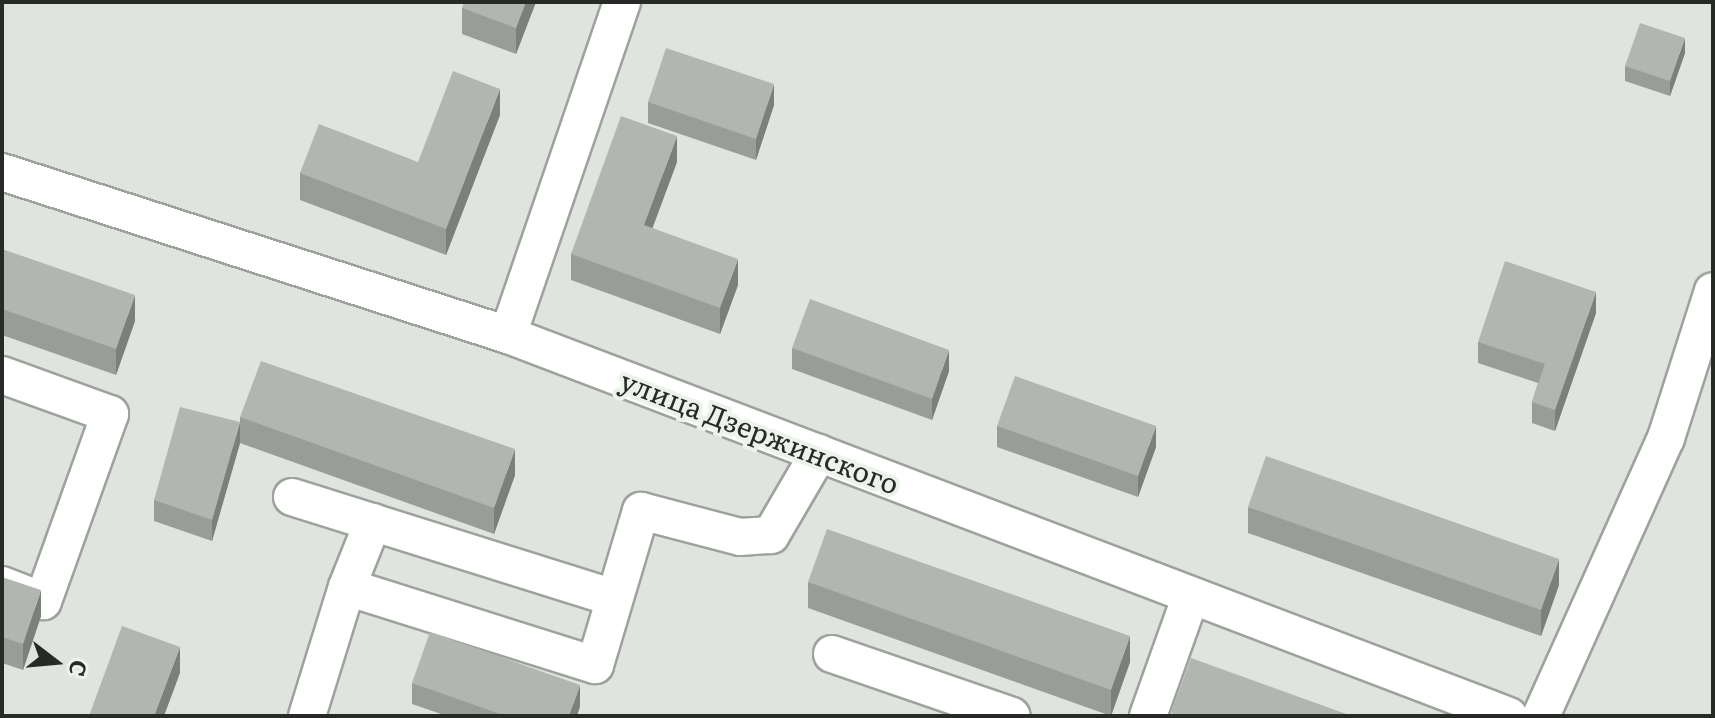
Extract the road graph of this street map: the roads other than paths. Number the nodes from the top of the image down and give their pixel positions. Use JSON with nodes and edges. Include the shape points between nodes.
{"nodes":[{"id":1,"x":622,"y":2,"type":"edge"},
{"id":2,"x":2,"y":172,"type":"edge"},
{"id":3,"x":1713,"y":291,"type":"edge"},
{"id":4,"x":508,"y":335,"type":"junction"},
{"id":5,"x":2,"y":375,"type":"edge"},
{"id":6,"x":819,"y":453,"type":"junction"},
{"id":7,"x":292,"y":497,"type":"dead end"},
{"id":8,"x":373,"y":522,"type":"junction"},
{"id":9,"x":2,"y":585,"type":"edge"},
{"id":10,"x":347,"y":587,"type":"junction"},
{"id":11,"x":1191,"y":595,"type":"junction"},
{"id":12,"x":615,"y":598,"type":"junction"},
{"id":13,"x":832,"y":654,"type":"dead end"},
{"id":14,"x":307,"y":716,"type":"edge"},
{"id":15,"x":1012,"y":716,"type":"edge"},
{"id":16,"x":1148,"y":716,"type":"edge"},
{"id":17,"x":1509,"y":716,"type":"edge"},
{"id":18,"x":1541,"y":716,"type":"edge"}],
"edges":[{"from":1,"to":4,"type":"street"},
{"from":2,"to":4,"type":"street","name":"улица Дзержинского"},
{"from":3,"to":18,"type":"street","via":[[1666,438]]},
{"from":4,"to":6,"type":"street","name":"улица Дзержинского"},
{"from":5,"to":9,"type":"street","via":[[110,414],[43,601]]},
{"from":6,"to":11,"type":"street","name":"улица Дзержинского"},
{"from":6,"to":12,"type":"street","via":[[771,535],[740,537],[641,511]]},
{"from":7,"to":8,"type":"street"},
{"from":8,"to":10,"type":"street"},
{"from":8,"to":12,"type":"street"},
{"from":10,"to":12,"type":"street","via":[[595,665]]},
{"from":10,"to":14,"type":"street"},
{"from":11,"to":16,"type":"street"},
{"from":11,"to":17,"type":"street","name":"улица Дзержинского"},
{"from":13,"to":15,"type":"street"}]}
